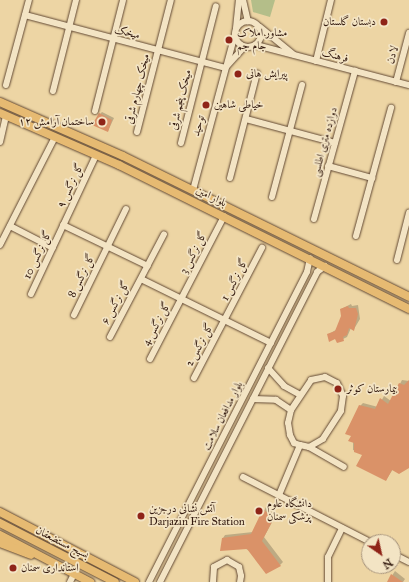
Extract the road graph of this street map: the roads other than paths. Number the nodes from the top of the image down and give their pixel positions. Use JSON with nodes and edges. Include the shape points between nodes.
{"nodes":[{"id":1,"x":29,"y":0,"type":"edge"},
{"id":2,"x":76,"y":0,"type":"edge"},
{"id":3,"x":123,"y":0,"type":"edge"},
{"id":4,"x":171,"y":0,"type":"edge"},
{"id":5,"x":240,"y":0,"type":"edge"},
{"id":6,"x":243,"y":0,"type":"edge"},
{"id":7,"x":331,"y":0,"type":"edge"},
{"id":8,"x":216,"y":6,"type":"dead end"},
{"id":9,"x":25,"y":16,"type":"junction"},
{"id":10,"x":248,"y":21,"type":"junction"},
{"id":11,"x":259,"y":26,"type":"junction"},
{"id":12,"x":69,"y":28,"type":"junction"},
{"id":13,"x":235,"y":32,"type":"junction"},
{"id":14,"x":409,"y":33,"type":"edge"},
{"id":15,"x":113,"y":40,"type":"junction"},
{"id":16,"x":256,"y":45,"type":"junction"},
{"id":17,"x":244,"y":47,"type":"junction"},
{"id":18,"x":158,"y":51,"type":"junction"},
{"id":19,"x":294,"y":55,"type":"junction"},
{"id":20,"x":316,"y":61,"type":"junction"},
{"id":21,"x":201,"y":62,"type":"junction"},
{"id":22,"x":225,"y":68,"type":"junction"},
{"id":23,"x":355,"y":71,"type":"junction"},
{"id":24,"x":258,"y":73,"type":"dead end"},
{"id":25,"x":396,"y":82,"type":"junction"},
{"id":26,"x":6,"y":85,"type":"dead end"},
{"id":27,"x":302,"y":85,"type":"dead end"},
{"id":28,"x":409,"y":85,"type":"edge"},
{"id":29,"x":53,"y":91,"type":"dead end"},
{"id":30,"x":0,"y":102,"type":"edge"},
{"id":31,"x":391,"y":108,"type":"dead end"},
{"id":32,"x":95,"y":111,"type":"dead end"},
{"id":33,"x":3,"y":114,"type":"edge"},
{"id":34,"x":246,"y":119,"type":"junction"},
{"id":35,"x":289,"y":130,"type":"junction"},
{"id":36,"x":137,"y":132,"type":"dead end"},
{"id":37,"x":55,"y":137,"type":"junction"},
{"id":38,"x":0,"y":142,"type":"edge"},
{"id":39,"x":181,"y":143,"type":"dead end"},
{"id":40,"x":334,"y":143,"type":"junction"},
{"id":41,"x":96,"y":155,"type":"junction"},
{"id":42,"x":123,"y":156,"type":"junction"},
{"id":43,"x":119,"y":165,"type":"junction"},
{"id":44,"x":328,"y":166,"type":"junction"},
{"id":45,"x":230,"y":178,"type":"dead end"},
{"id":46,"x":372,"y":178,"type":"junction"},
{"id":47,"x":193,"y":190,"type":"junction"},
{"id":48,"x":272,"y":197,"type":"dead end"},
{"id":49,"x":126,"y":209,"type":"dead end"},
{"id":50,"x":409,"y":213,"type":"edge"},
{"id":51,"x":224,"y":216,"type":"junction"},
{"id":52,"x":252,"y":218,"type":"junction"},
{"id":53,"x":314,"y":219,"type":"dead end"},
{"id":54,"x":63,"y":225,"type":"junction"},
{"id":55,"x":10,"y":226,"type":"junction"},
{"id":56,"x":249,"y":228,"type":"junction"},
{"id":57,"x":164,"y":234,"type":"dead end"},
{"id":58,"x":356,"y":236,"type":"dead end"},
{"id":59,"x":0,"y":245,"type":"edge"},
{"id":60,"x":108,"y":246,"type":"junction"},
{"id":61,"x":53,"y":248,"type":"junction"},
{"id":62,"x":262,"y":248,"type":"dead end"},
{"id":63,"x":310,"y":258,"type":"junction"},
{"id":64,"x":397,"y":260,"type":"dead end"},
{"id":65,"x":148,"y":266,"type":"junction"},
{"id":66,"x":325,"y":266,"type":"junction"},
{"id":67,"x":307,"y":272,"type":"junction"},
{"id":68,"x":315,"y":275,"type":"junction"},
{"id":69,"x":141,"y":279,"type":"junction"},
{"id":70,"x":381,"y":283,"type":"junction"},
{"id":71,"x":376,"y":293,"type":"junction"},
{"id":72,"x":31,"y":294,"type":"dead end"},
{"id":73,"x":409,"y":297,"type":"edge"},
{"id":74,"x":181,"y":299,"type":"junction"},
{"id":75,"x":409,"y":309,"type":"edge"},
{"id":76,"x":74,"y":315,"type":"dead end"},
{"id":77,"x":225,"y":320,"type":"junction"},
{"id":78,"x":110,"y":337,"type":"dead end"},
{"id":79,"x":271,"y":343,"type":"junction"},
{"id":80,"x":150,"y":359,"type":"dead end"},
{"id":81,"x":268,"y":368,"type":"junction"},
{"id":82,"x":194,"y":378,"type":"dead end"},
{"id":83,"x":300,"y":395,"type":"junction"},
{"id":84,"x":253,"y":399,"type":"junction"},
{"id":85,"x":291,"y":410,"type":"junction"},
{"id":86,"x":231,"y":422,"type":"junction"},
{"id":87,"x":238,"y":426,"type":"junction"},
{"id":88,"x":222,"y":439,"type":"junction"},
{"id":89,"x":230,"y":442,"type":"junction"},
{"id":90,"x":300,"y":445,"type":"junction"},
{"id":91,"x":309,"y":448,"type":"junction"},
{"id":92,"x":344,"y":467,"type":"dead end"},
{"id":93,"x":243,"y":477,"type":"dead end"},
{"id":94,"x":278,"y":495,"type":"junction"},
{"id":95,"x":0,"y":512,"type":"edge"},
{"id":96,"x":0,"y":524,"type":"edge"},
{"id":97,"x":342,"y":528,"type":"junction"},
{"id":98,"x":0,"y":535,"type":"edge"},
{"id":99,"x":361,"y":538,"type":"edge"},
{"id":100,"x":0,"y":543,"type":"edge"},
{"id":101,"x":51,"y":561,"type":"junction"},
{"id":102,"x":74,"y":574,"type":"junction"},
{"id":103,"x":150,"y":579,"type":"edge"},
{"id":104,"x":160,"y":581,"type":"edge"},
{"id":105,"x":70,"y":582,"type":"edge"},
{"id":106,"x":90,"y":582,"type":"edge"},
{"id":107,"x":115,"y":582,"type":"edge"},
{"id":108,"x":135,"y":582,"type":"edge"},
{"id":109,"x":212,"y":582,"type":"edge"},
{"id":110,"x":241,"y":582,"type":"edge"},
{"id":111,"x":328,"y":582,"type":"edge"}],
"edges":[{"from":1,"to":9,"type":"street"},
{"from":2,"to":12,"type":"street"},
{"from":3,"to":15,"type":"street"},
{"from":4,"to":18,"type":"street","name":"میخک چهارم شرقی"},
{"from":5,"to":13,"type":"street","name":"توحید"},
{"from":6,"to":10,"type":"street"},
{"from":7,"to":20,"type":"street"},
{"from":8,"to":21,"type":"street","name":"میخک پنجم شرقی"},
{"from":9,"to":12,"type":"street","name":"میخک"},
{"from":9,"to":26,"type":"street"},
{"from":10,"to":11,"type":"street"},
{"from":10,"to":13,"type":"street","via":[[240,23]]},
{"from":11,"to":16,"type":"street","via":[[262,34]]},
{"from":11,"to":19,"type":"street"},
{"from":12,"to":15,"type":"street","name":"میخک"},
{"from":12,"to":29,"type":"street"},
{"from":13,"to":17,"type":"street","via":[[237,42]]},
{"from":13,"to":22,"type":"street","name":"توحید"},
{"from":14,"to":25,"type":"street","name":"لادن"},
{"from":15,"to":18,"type":"street","name":"میخک"},
{"from":15,"to":32,"type":"street"},
{"from":16,"to":17,"type":"street"},
{"from":16,"to":19,"type":"street","name":"فرهنگ"},
{"from":17,"to":22,"type":"street","name":"توحید"},
{"from":18,"to":21,"type":"street","name":"میخک"},
{"from":18,"to":36,"type":"street","name":"میخک چهارم شرقی"},
{"from":19,"to":20,"type":"street","name":"فرهنگ"},
{"from":20,"to":23,"type":"street","name":"فرهنگ"},
{"from":21,"to":22,"type":"street","name":"میخک"},
{"from":21,"to":39,"type":"street","name":"میخک پنجم شرقی"},
{"from":22,"to":47,"type":"street","name":"توحید"},
{"from":23,"to":25,"type":"street","name":"فرهنگ"},
{"from":23,"to":40,"type":"street","name":"دوازده متری اطلسی"},
{"from":24,"to":34,"type":"street"},
{"from":25,"to":28,"type":"street","name":"فرهنگ"},
{"from":27,"to":35,"type":"street"},
{"from":30,"to":42,"type":"main road","name":"بلوار امین"},
{"from":31,"to":46,"type":"street"},
{"from":33,"to":37,"type":"main road","name":"بلوار امین"},
{"from":33,"to":38,"type":"street"},
{"from":34,"to":35,"type":"street"},
{"from":34,"to":45,"type":"street"},
{"from":35,"to":40,"type":"street"},
{"from":35,"to":48,"type":"street"},
{"from":37,"to":41,"type":"main road","name":"بلوار امین"},
{"from":37,"to":55,"type":"street"},
{"from":40,"to":44,"type":"street","name":"دوازده متری اطلسی"},
{"from":41,"to":43,"type":"main road","name":"بلوار امین"},
{"from":41,"to":54,"type":"street","name":"گل نرگس ۹"},
{"from":42,"to":43,"type":"main road"},
{"from":42,"to":47,"type":"main road","name":"بلوار امین"},
{"from":43,"to":51,"type":"main road","name":"بلوار امین"},
{"from":44,"to":46,"type":"street"},
{"from":44,"to":53,"type":"street","name":"دوازده متری اطلسی"},
{"from":46,"to":58,"type":"street"},
{"from":47,"to":52,"type":"main road","name":"بلوار امین"},
{"from":49,"to":60,"type":"street","name":"گل نرگس 8"},
{"from":50,"to":64,"type":"street"},
{"from":51,"to":56,"type":"main road","name":"بلوار امین"},
{"from":51,"to":74,"type":"street","name":"گل نرگس 3"},
{"from":52,"to":56,"type":"main road"},
{"from":52,"to":70,"type":"main road","name":"بلوار امین"},
{"from":54,"to":60,"type":"street"},
{"from":54,"to":61,"type":"street","name":"گل نرگس 10"},
{"from":55,"to":59,"type":"street"},
{"from":55,"to":61,"type":"street"},
{"from":56,"to":63,"type":"main road","name":"بلوار امین"},
{"from":57,"to":65,"type":"street","name":"گل نرگس ۶"},
{"from":60,"to":65,"type":"street"},
{"from":60,"to":76,"type":"street","name":"گل نرگس 8"},
{"from":61,"to":72,"type":"street","name":"گل نرگس 10"},
{"from":62,"to":77,"type":"street","name":"گل نرگس 1"},
{"from":63,"to":66,"type":"main road","name":"بلوار امین"},
{"from":63,"to":67,"type":"street","name":"بلوار مدافعان سلامت"},
{"from":65,"to":69,"type":"street","name":"گل نرگس ۶"},
{"from":66,"to":68,"type":"street","name":"بلوار مدافعان سلامت"},
{"from":66,"to":71,"type":"main road","name":"بلوار امین"},
{"from":67,"to":68,"type":"street","via":[[313,272]]},
{"from":67,"to":79,"type":"street","name":"بلوار مدافعان سلامت"},
{"from":68,"to":81,"type":"street","name":"بلوار مدافعان سلامت"},
{"from":69,"to":74,"type":"street"},
{"from":69,"to":78,"type":"street","name":"گل نرگس ۶"},
{"from":70,"to":71,"type":"main road"},
{"from":70,"to":73,"type":"main road","name":"بلوار امین"},
{"from":71,"to":75,"type":"main road","name":"بلوار امین"},
{"from":74,"to":77,"type":"street"},
{"from":74,"to":80,"type":"street","name":"گل نرگس 4"},
{"from":77,"to":79,"type":"street"},
{"from":77,"to":82,"type":"street","name":"گل نرگس 2"},
{"from":79,"to":86,"type":"street","name":"بلوار مدافعان سلامت"},
{"from":81,"to":83,"type":"street","via":[[284,386]]},
{"from":81,"to":84,"type":"street","name":"بلوار مدافعان سلامت"},
{"from":83,"to":85,"type":"street"},
{"from":83,"to":91,"type":"street","via":[[311,380],[325,377],[337,383],[343,396],[341,411],[323,439]]},
{"from":84,"to":85,"type":"street","via":[[276,400]]},
{"from":84,"to":87,"type":"street","name":"بلوار مدافعان سلامت"},
{"from":85,"to":90,"type":"street","via":[[288,423],[290,435],[294,443]]},
{"from":86,"to":87,"type":"street","via":[[235,427]]},
{"from":86,"to":88,"type":"street","name":"بلوار مدافعان سلامت"},
{"from":87,"to":89,"type":"street","name":"بلوار مدافعان سلامت"},
{"from":88,"to":89,"type":"street"},
{"from":88,"to":103,"type":"street","name":"بلوار مدافعان سلامت"},
{"from":89,"to":104,"type":"street","name":"بلوار مدافعان سلامت"},
{"from":90,"to":91,"type":"street"},
{"from":90,"to":94,"type":"street"},
{"from":91,"to":92,"type":"street"},
{"from":93,"to":94,"type":"street"},
{"from":94,"to":97,"type":"street"},
{"from":95,"to":108,"type":"main road"},
{"from":96,"to":107,"type":"main road","name":"بسیج مستضعفان"},
{"from":97,"to":99,"type":"street"},
{"from":97,"to":111,"type":"street","via":[[328,557]]},
{"from":98,"to":101,"type":"main road","name":"بسیج مستضعفان"},
{"from":100,"to":101,"type":"main road"},
{"from":101,"to":102,"type":"main road","name":"بسیج مستضعفان"},
{"from":102,"to":105,"type":"street"},
{"from":102,"to":106,"type":"main road","name":"بسیج مستضعفان"},
{"from":103,"to":104,"type":"street"},
{"from":109,"to":110,"type":"street","via":[[214,567],[227,560],[239,567]]}]}
